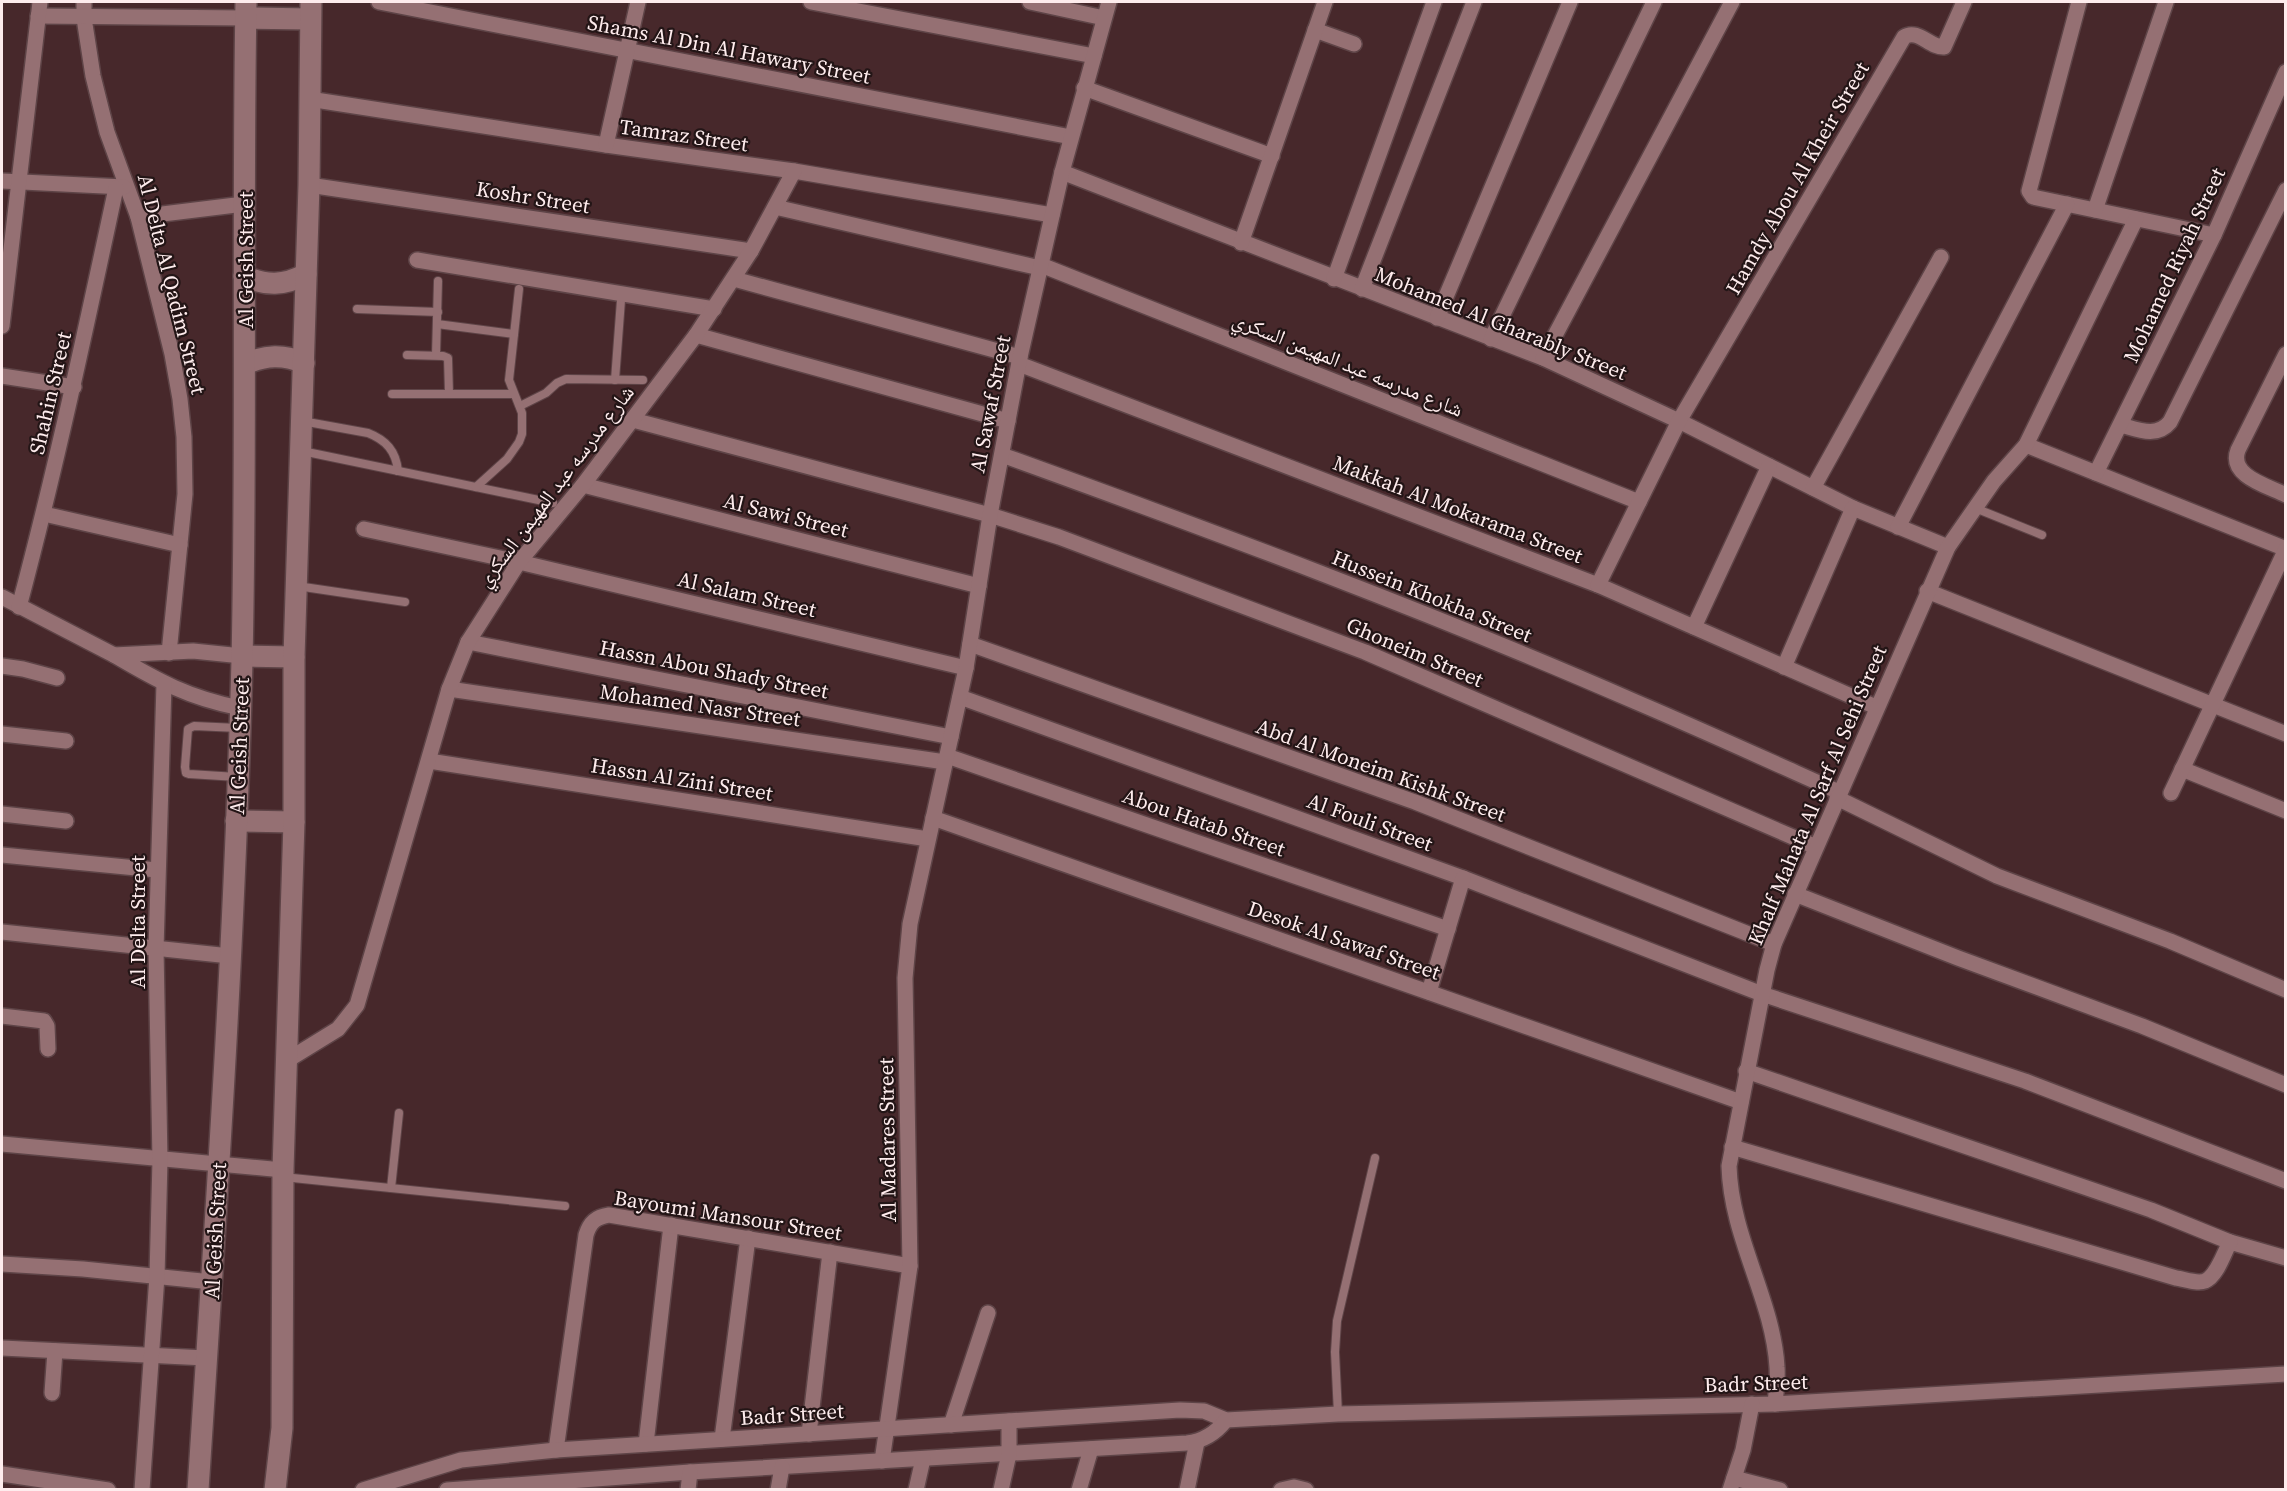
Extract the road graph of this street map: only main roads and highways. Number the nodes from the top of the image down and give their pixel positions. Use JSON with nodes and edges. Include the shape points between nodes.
{"nodes":[{"id":1,"x":246,"y":10,"type":"edge"},
{"id":2,"x":310,"y":10,"type":"edge"},
{"id":3,"x":306,"y":274,"type":"junction"},
{"id":4,"x":244,"y":276,"type":"junction"},
{"id":5,"x":304,"y":363,"type":"junction"},
{"id":6,"x":245,"y":364,"type":"junction"},
{"id":7,"x":242,"y":656,"type":"junction"},
{"id":8,"x":294,"y":657,"type":"junction"},
{"id":9,"x":236,"y":821,"type":"junction"},
{"id":10,"x":294,"y":822,"type":"junction"},
{"id":11,"x":198,"y":1490,"type":"edge"},
{"id":12,"x":275,"y":1490,"type":"edge"}],
"edges":[{"from":1,"to":2,"type":"main road"},
{"from":1,"to":4,"type":"main road","name":"Al Geish Street"},
{"from":2,"to":3,"type":"main road"},
{"from":3,"to":4,"type":"main road","via":[[275,284]]},
{"from":3,"to":5,"type":"main road"},
{"from":4,"to":6,"type":"main road","name":"Al Geish Street"},
{"from":5,"to":6,"type":"main road","via":[[268,356]]},
{"from":5,"to":8,"type":"main road"},
{"from":6,"to":7,"type":"main road","name":"Al Geish Street"},
{"from":7,"to":8,"type":"main road"},
{"from":7,"to":9,"type":"main road","name":"Al Geish Street"},
{"from":8,"to":10,"type":"main road"},
{"from":9,"to":10,"type":"main road"},
{"from":9,"to":11,"type":"main road","name":"Al Geish Street"},
{"from":10,"to":12,"type":"main road","via":[[283,1173],[282,1428]]}]}
